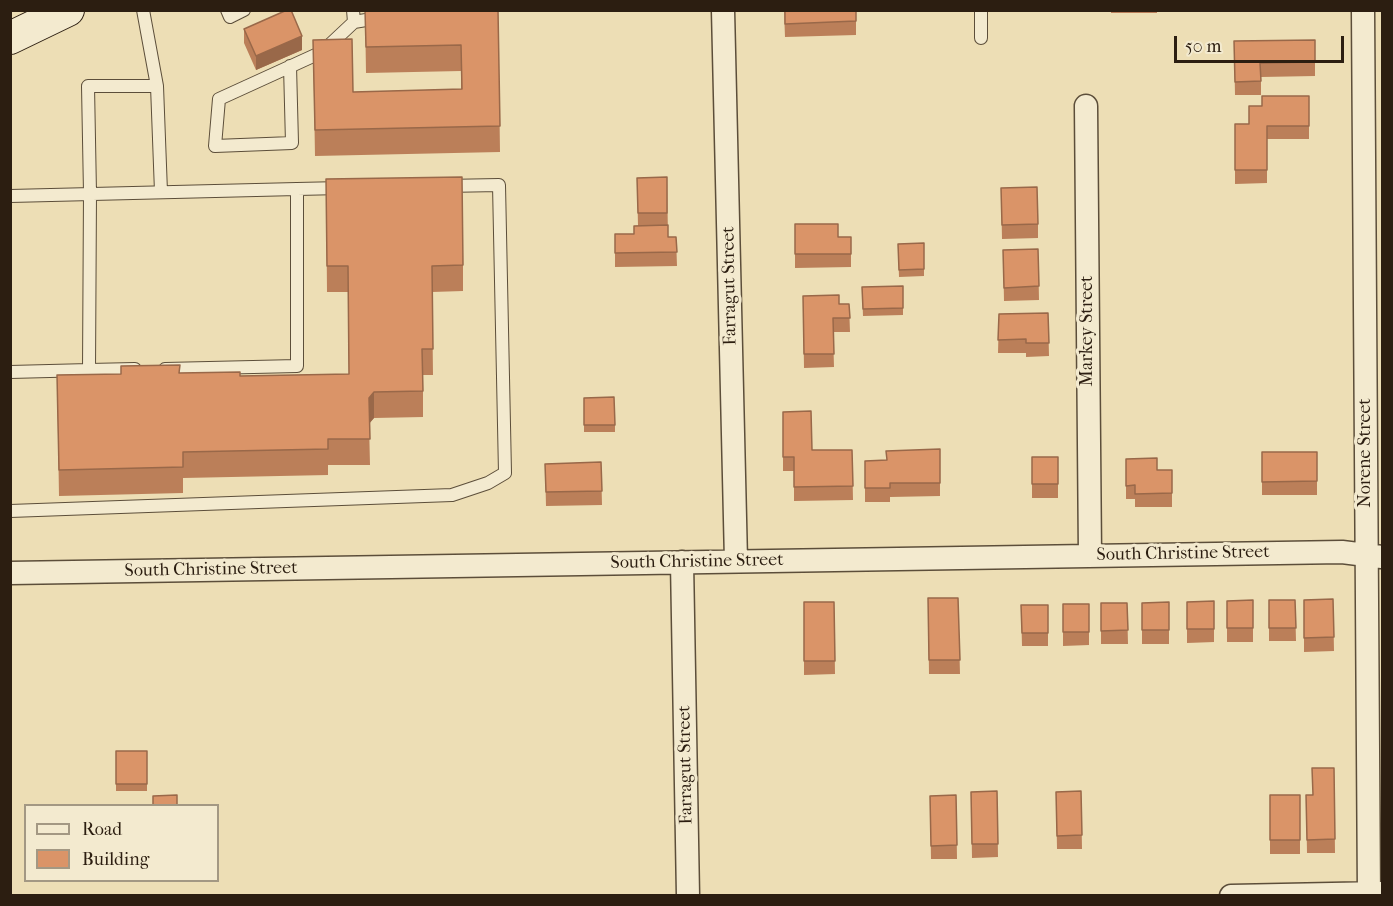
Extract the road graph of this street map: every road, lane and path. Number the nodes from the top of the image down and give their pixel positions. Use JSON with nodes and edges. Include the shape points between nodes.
{"nodes":[{"id":1,"x":68,"y":10,"type":"edge"},
{"id":2,"x":143,"y":10,"type":"edge"},
{"id":3,"x":227,"y":10,"type":"edge"},
{"id":4,"x":244,"y":10,"type":"edge"},
{"id":5,"x":723,"y":10,"type":"edge"},
{"id":6,"x":981,"y":10,"type":"edge"},
{"id":7,"x":1363,"y":10,"type":"edge"},
{"id":8,"x":353,"y":16,"type":"edge"},
{"id":9,"x":382,"y":16,"type":"edge"},
{"id":10,"x":10,"y":38,"type":"edge"},
{"id":11,"x":981,"y":38,"type":"dead end"},
{"id":12,"x":290,"y":66,"type":"junction"},
{"id":13,"x":156,"y":86,"type":"junction"},
{"id":14,"x":1086,"y":106,"type":"dead end"},
{"id":15,"x":428,"y":186,"type":"edge"},
{"id":16,"x":356,"y":188,"type":"edge"},
{"id":17,"x":297,"y":189,"type":"junction"},
{"id":18,"x":162,"y":192,"type":"junction"},
{"id":19,"x":90,"y":193,"type":"junction"},
{"id":20,"x":10,"y":196,"type":"edge"},
{"id":21,"x":89,"y":370,"type":"junction"},
{"id":22,"x":10,"y":372,"type":"edge"},
{"id":23,"x":1374,"y":390,"type":"edge"},
{"id":24,"x":10,"y":511,"type":"edge"},
{"id":25,"x":1090,"y":556,"type":"junction"},
{"id":26,"x":1374,"y":556,"type":"edge"},
{"id":27,"x":736,"y":561,"type":"junction"},
{"id":28,"x":682,"y":562,"type":"junction"},
{"id":29,"x":10,"y":573,"type":"edge"},
{"id":30,"x":1373,"y":894,"type":"edge"},
{"id":31,"x":688,"y":896,"type":"edge"},
{"id":32,"x":1231,"y":896,"type":"edge"}],
"edges":[{"from":1,"to":10,"type":"main road"},
{"from":2,"to":13,"type":"lane"},
{"from":3,"to":4,"type":"lane","via":[[230,17]]},
{"from":5,"to":27,"type":"street","name":"Farragut Street"},
{"from":6,"to":11,"type":"lane"},
{"from":7,"to":23,"type":"street","name":"Norene Street"},
{"from":8,"to":9,"type":"lane"},
{"from":8,"to":12,"type":"lane","via":[[322,52]]},
{"from":12,"to":12,"type":"lane","via":[[219,99],[215,146],[292,143]]},
{"from":13,"to":18,"type":"lane"},
{"from":13,"to":19,"type":"lane","via":[[88,86]]},
{"from":14,"to":25,"type":"street","name":"Markey Street"},
{"from":15,"to":24,"type":"lane","via":[[499,185],[505,473],[452,495]]},
{"from":16,"to":17,"type":"lane"},
{"from":17,"to":18,"type":"lane"},
{"from":17,"to":21,"type":"lane","via":[[297,366]]},
{"from":18,"to":19,"type":"lane"},
{"from":19,"to":20,"type":"lane"},
{"from":19,"to":21,"type":"lane"},
{"from":21,"to":22,"type":"lane"},
{"from":23,"to":26,"type":"street","name":"Norene Street"},
{"from":25,"to":26,"type":"street","name":"South Christine Street","via":[[1342,552]]},
{"from":25,"to":27,"type":"street","name":"South Christine Street"},
{"from":26,"to":30,"type":"street","name":"Norene Street"},
{"from":27,"to":28,"type":"street","name":"South Christine Street"},
{"from":28,"to":29,"type":"street","name":"South Christine Street"},
{"from":28,"to":31,"type":"street","name":"Farragut Street"},
{"from":30,"to":32,"type":"street"}]}
